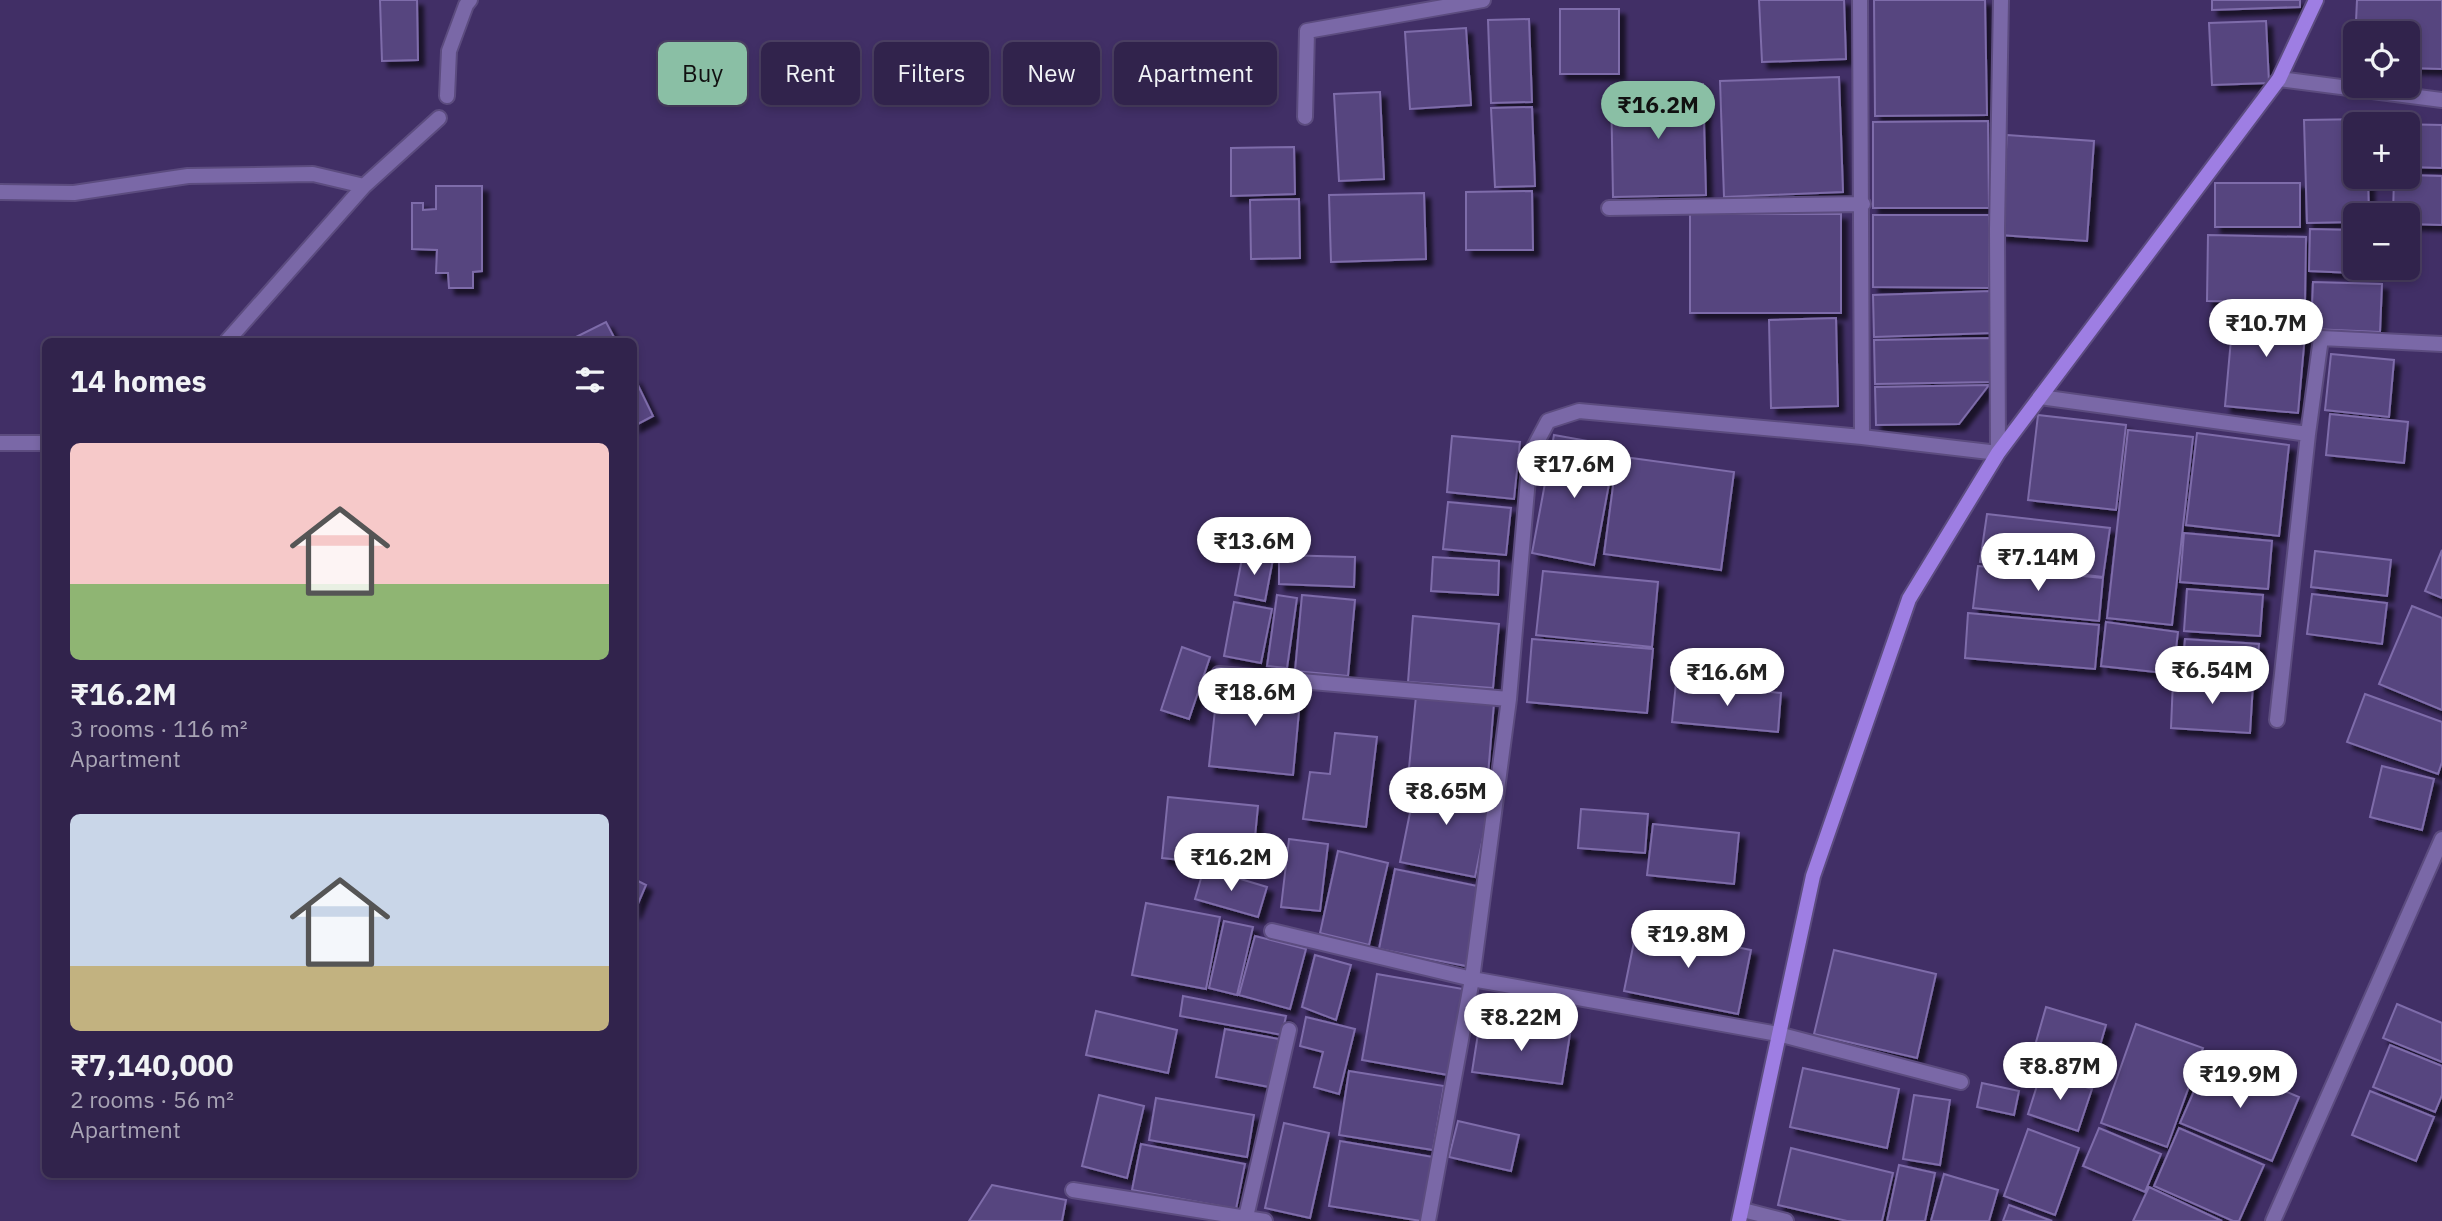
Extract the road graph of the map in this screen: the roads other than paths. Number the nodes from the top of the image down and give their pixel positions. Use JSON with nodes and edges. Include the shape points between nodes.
{"nodes":[{"id":1,"x":470,"y":0,"type":"edge"},
{"id":2,"x":1483,"y":0,"type":"edge"},
{"id":3,"x":1860,"y":0,"type":"edge"},
{"id":4,"x":2001,"y":0,"type":"edge"},
{"id":5,"x":2316,"y":0,"type":"edge"},
{"id":6,"x":2279,"y":79,"type":"junction"},
{"id":7,"x":447,"y":96,"type":"dead end"},
{"id":8,"x":2442,"y":100,"type":"edge"},
{"id":9,"x":1305,"y":117,"type":"dead end"},
{"id":10,"x":439,"y":118,"type":"dead end"},
{"id":11,"x":364,"y":186,"type":"junction"},
{"id":12,"x":0,"y":192,"type":"edge"},
{"id":13,"x":1863,"y":204,"type":"junction"},
{"id":14,"x":1609,"y":208,"type":"dead end"},
{"id":15,"x":231,"y":338,"type":"edge"},
{"id":16,"x":2442,"y":344,"type":"edge"},
{"id":17,"x":2040,"y":397,"type":"junction"},
{"id":18,"x":2308,"y":434,"type":"junction"},
{"id":19,"x":1863,"y":437,"type":"junction"},
{"id":20,"x":0,"y":443,"type":"edge"},
{"id":21,"x":42,"y":443,"type":"edge"},
{"id":22,"x":1998,"y":453,"type":"junction"},
{"id":23,"x":1219,"y":674,"type":"dead end"},
{"id":24,"x":1508,"y":699,"type":"junction"},
{"id":25,"x":2277,"y":720,"type":"dead end"},
{"id":26,"x":2442,"y":839,"type":"edge"},
{"id":27,"x":1272,"y":931,"type":"dead end"},
{"id":28,"x":1472,"y":979,"type":"junction"},
{"id":29,"x":1289,"y":1030,"type":"dead end"},
{"id":30,"x":1778,"y":1034,"type":"junction"},
{"id":31,"x":1961,"y":1082,"type":"dead end"},
{"id":32,"x":1073,"y":1190,"type":"dead end"},
{"id":33,"x":1741,"y":1215,"type":"edge"},
{"id":34,"x":1246,"y":1217,"type":"junction"},
{"id":35,"x":1265,"y":1221,"type":"edge"},
{"id":36,"x":1429,"y":1221,"type":"edge"},
{"id":37,"x":1786,"y":1221,"type":"edge"},
{"id":38,"x":2273,"y":1221,"type":"edge"}],
"edges":[{"from":1,"to":7,"type":"street","via":[[449,51]]},
{"from":2,"to":9,"type":"street","via":[[1307,31]]},
{"from":3,"to":13,"type":"street"},
{"from":4,"to":22,"type":"street"},
{"from":5,"to":6,"type":"street"},
{"from":6,"to":8,"type":"street"},
{"from":6,"to":17,"type":"street"},
{"from":10,"to":11,"type":"street"},
{"from":11,"to":12,"type":"street","via":[[313,174],[188,176],[74,193]]},
{"from":11,"to":15,"type":"street"},
{"from":13,"to":14,"type":"street"},
{"from":13,"to":19,"type":"street"},
{"from":16,"to":18,"type":"street","via":[[2322,338]]},
{"from":17,"to":18,"type":"street"},
{"from":17,"to":22,"type":"street"},
{"from":18,"to":25,"type":"street"},
{"from":19,"to":22,"type":"street"},
{"from":19,"to":24,"type":"street","via":[[1579,411],[1548,421],[1530,455]]},
{"from":20,"to":21,"type":"street"},
{"from":22,"to":30,"type":"street","via":[[1909,599],[1813,876]]},
{"from":23,"to":24,"type":"street"},
{"from":24,"to":28,"type":"street"},
{"from":26,"to":38,"type":"street"},
{"from":27,"to":28,"type":"street"},
{"from":28,"to":30,"type":"street"},
{"from":28,"to":36,"type":"street"},
{"from":29,"to":34,"type":"street"},
{"from":30,"to":31,"type":"street"},
{"from":30,"to":33,"type":"street"},
{"from":32,"to":34,"type":"street"},
{"from":33,"to":37,"type":"street"},
{"from":34,"to":35,"type":"street"}]}
